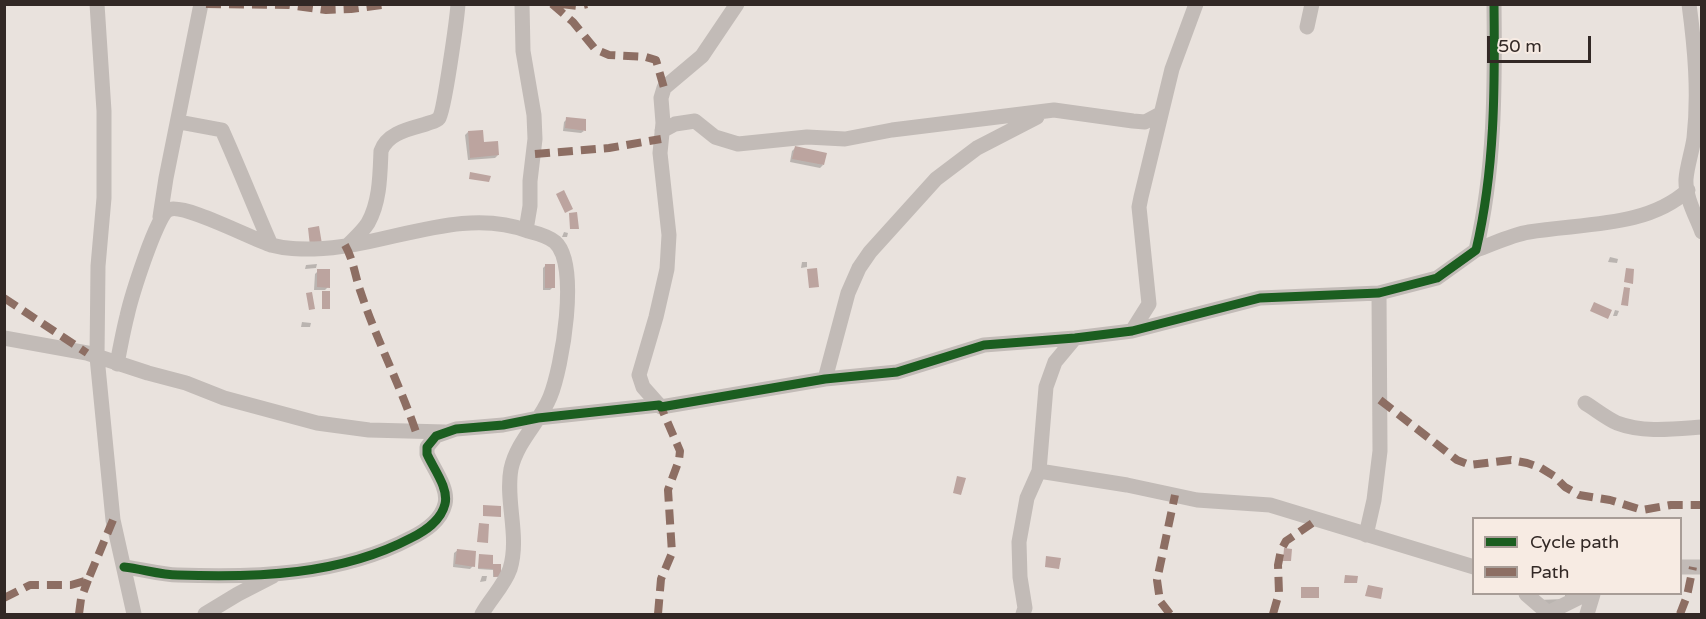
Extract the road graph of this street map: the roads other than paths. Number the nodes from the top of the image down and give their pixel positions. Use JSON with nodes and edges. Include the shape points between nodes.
{"nodes":[{"id":1,"x":97,"y":4,"type":"edge"},
{"id":2,"x":458,"y":4,"type":"edge"},
{"id":3,"x":522,"y":4,"type":"edge"},
{"id":4,"x":737,"y":4,"type":"edge"},
{"id":5,"x":1196,"y":4,"type":"edge"},
{"id":6,"x":1312,"y":4,"type":"edge"},
{"id":7,"x":1494,"y":4,"type":"edge"},
{"id":8,"x":1689,"y":4,"type":"edge"},
{"id":9,"x":197,"y":5,"type":"edge"},
{"id":10,"x":1307,"y":27,"type":"dead end"},
{"id":11,"x":1054,"y":110,"type":"junction"},
{"id":12,"x":1160,"y":114,"type":"junction"},
{"id":13,"x":179,"y":122,"type":"junction"},
{"id":14,"x":662,"y":131,"type":"junction"},
{"id":15,"x":1695,"y":167,"type":"edge"},
{"id":16,"x":1688,"y":190,"type":"junction"},
{"id":17,"x":160,"y":218,"type":"junction"},
{"id":18,"x":526,"y":230,"type":"junction"},
{"id":19,"x":1701,"y":232,"type":"edge"},
{"id":20,"x":348,"y":244,"type":"junction"},
{"id":21,"x":270,"y":245,"type":"junction"},
{"id":22,"x":1476,"y":250,"type":"junction"},
{"id":23,"x":1379,"y":293,"type":"junction"},
{"id":24,"x":1132,"y":331,"type":"junction"},
{"id":25,"x":4,"y":338,"type":"edge"},
{"id":26,"x":1075,"y":338,"type":"junction"},
{"id":27,"x":97,"y":357,"type":"junction"},
{"id":28,"x":117,"y":364,"type":"junction"},
{"id":29,"x":825,"y":379,"type":"junction"},
{"id":30,"x":1585,"y":403,"type":"dead end"},
{"id":31,"x":659,"y":405,"type":"junction"},
{"id":32,"x":538,"y":418,"type":"junction"},
{"id":33,"x":1701,"y":428,"type":"edge"},
{"id":34,"x":446,"y":432,"type":"junction"},
{"id":35,"x":1039,"y":471,"type":"junction"},
{"id":36,"x":1366,"y":535,"type":"junction"},
{"id":37,"x":124,"y":567,"type":"junction"},
{"id":38,"x":1472,"y":567,"type":"edge"},
{"id":39,"x":1682,"y":567,"type":"edge"},
{"id":40,"x":1701,"y":567,"type":"edge"},
{"id":41,"x":278,"y":574,"type":"junction"},
{"id":42,"x":1527,"y":595,"type":"edge"},
{"id":43,"x":1584,"y":595,"type":"edge"},
{"id":44,"x":1593,"y":595,"type":"edge"},
{"id":45,"x":1548,"y":614,"type":"edge"},
{"id":46,"x":134,"y":615,"type":"edge"},
{"id":47,"x":205,"y":615,"type":"edge"},
{"id":48,"x":482,"y":615,"type":"edge"},
{"id":49,"x":1023,"y":615,"type":"edge"},
{"id":50,"x":1587,"y":615,"type":"edge"}],
"edges":[{"from":1,"to":27,"type":"street","via":[[104,122]]},
{"from":2,"to":20,"type":"street","via":[[441,115],[435,121],[397,134],[383,145],[374,211],[367,225]]},
{"from":3,"to":18,"type":"street","via":[[523,51],[535,138]]},
{"from":4,"to":14,"type":"street","via":[[702,56],[664,88]]},
{"from":5,"to":12,"type":"street"},
{"from":6,"to":10,"type":"street"},
{"from":7,"to":22,"type":"street","via":[[1493,127],[1486,209]]},
{"from":8,"to":15,"type":"street","via":[[1696,59]]},
{"from":9,"to":13,"type":"street"},
{"from":11,"to":12,"type":"street","via":[[1139,122]]},
{"from":11,"to":14,"type":"street","via":[[845,139],[807,137],[738,144],[715,137],[694,122],[675,124]]},
{"from":11,"to":29,"type":"street","via":[[977,148],[936,179],[884,235],[859,268],[848,293]]},
{"from":12,"to":24,"type":"street","via":[[1139,207],[1149,304]]},
{"from":13,"to":17,"type":"street"},
{"from":13,"to":21,"type":"street","via":[[222,130]]},
{"from":14,"to":31,"type":"street","via":[[662,185],[669,235],[667,269],[639,375],[643,387]]},
{"from":15,"to":16,"type":"street","via":[[1686,179]]},
{"from":16,"to":19,"type":"street"},
{"from":16,"to":22,"type":"street","via":[[1659,210],[1527,232]]},
{"from":17,"to":21,"type":"street","via":[[174,207],[191,211]]},
{"from":17,"to":28,"type":"street","via":[[127,316]]},
{"from":18,"to":20,"type":"street","via":[[468,223]]},
{"from":18,"to":32,"type":"street","via":[[554,242],[561,251],[566,287],[567,315],[559,369]]},
{"from":20,"to":21,"type":"street","via":[[318,249]]},
{"from":22,"to":23,"type":"street","via":[[1437,278]]},
{"from":23,"to":24,"type":"street","via":[[1260,298]]},
{"from":23,"to":36,"type":"street","via":[[1380,451]]},
{"from":24,"to":26,"type":"street"},
{"from":25,"to":27,"type":"street"},
{"from":26,"to":29,"type":"street","via":[[984,345],[897,372]]},
{"from":26,"to":35,"type":"street","via":[[1055,362],[1046,387]]},
{"from":27,"to":28,"type":"street"},
{"from":27,"to":37,"type":"street","via":[[112,520]]},
{"from":28,"to":34,"type":"street","via":[[317,423],[369,430]]},
{"from":29,"to":31,"type":"street"},
{"from":30,"to":33,"type":"street","via":[[1617,423],[1658,430]]},
{"from":31,"to":32,"type":"street"},
{"from":32,"to":34,"type":"street"},
{"from":32,"to":48,"type":"street","via":[[511,468],[514,545],[509,570]]},
{"from":34,"to":41,"type":"street","via":[[436,436],[427,447],[446,495],[439,518],[422,532],[367,558]]},
{"from":35,"to":36,"type":"street","via":[[1197,500],[1270,505]]},
{"from":35,"to":49,"type":"street","via":[[1027,498],[1019,542]]},
{"from":36,"to":38,"type":"street"},
{"from":37,"to":41,"type":"street","via":[[175,575]]},
{"from":37,"to":46,"type":"street"},
{"from":39,"to":40,"type":"street"},
{"from":41,"to":47,"type":"street"},
{"from":42,"to":45,"type":"street"},
{"from":43,"to":45,"type":"street"},
{"from":44,"to":50,"type":"street"}]}
